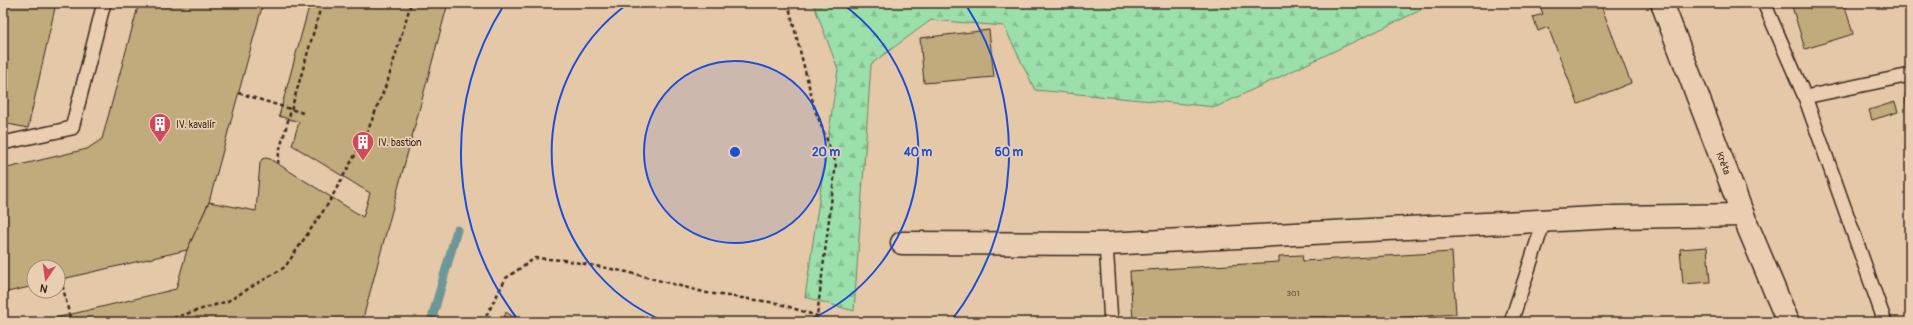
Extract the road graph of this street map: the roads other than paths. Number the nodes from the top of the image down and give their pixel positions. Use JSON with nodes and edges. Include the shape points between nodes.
{"nodes":[{"id":1,"x":104,"y":3,"type":"edge"},
{"id":2,"x":1662,"y":3,"type":"edge"},
{"id":3,"x":1764,"y":3,"type":"edge"},
{"id":4,"x":1910,"y":75,"type":"edge"},
{"id":5,"x":1805,"y":97,"type":"junction"},
{"id":6,"x":3,"y":143,"type":"edge"},
{"id":7,"x":1743,"y":215,"type":"junction"},
{"id":8,"x":1544,"y":221,"type":"junction"},
{"id":9,"x":902,"y":243,"type":"dead end"},
{"id":10,"x":1106,"y":244,"type":"junction"},
{"id":11,"x":1111,"y":322,"type":"edge"},
{"id":12,"x":1511,"y":322,"type":"edge"},
{"id":13,"x":1788,"y":322,"type":"edge"},
{"id":14,"x":1885,"y":322,"type":"edge"}],
"edges":[{"from":1,"to":6,"type":"lane","via":[[72,128]]},
{"from":2,"to":7,"type":"street","name":"Kréta"},
{"from":3,"to":5,"type":"lane"},
{"from":4,"to":5,"type":"lane"},
{"from":5,"to":14,"type":"lane"},
{"from":7,"to":8,"type":"street"},
{"from":7,"to":13,"type":"street","name":"Kréta"},
{"from":8,"to":10,"type":"street"},
{"from":8,"to":12,"type":"lane"},
{"from":9,"to":10,"type":"street"},
{"from":10,"to":11,"type":"lane"}]}
